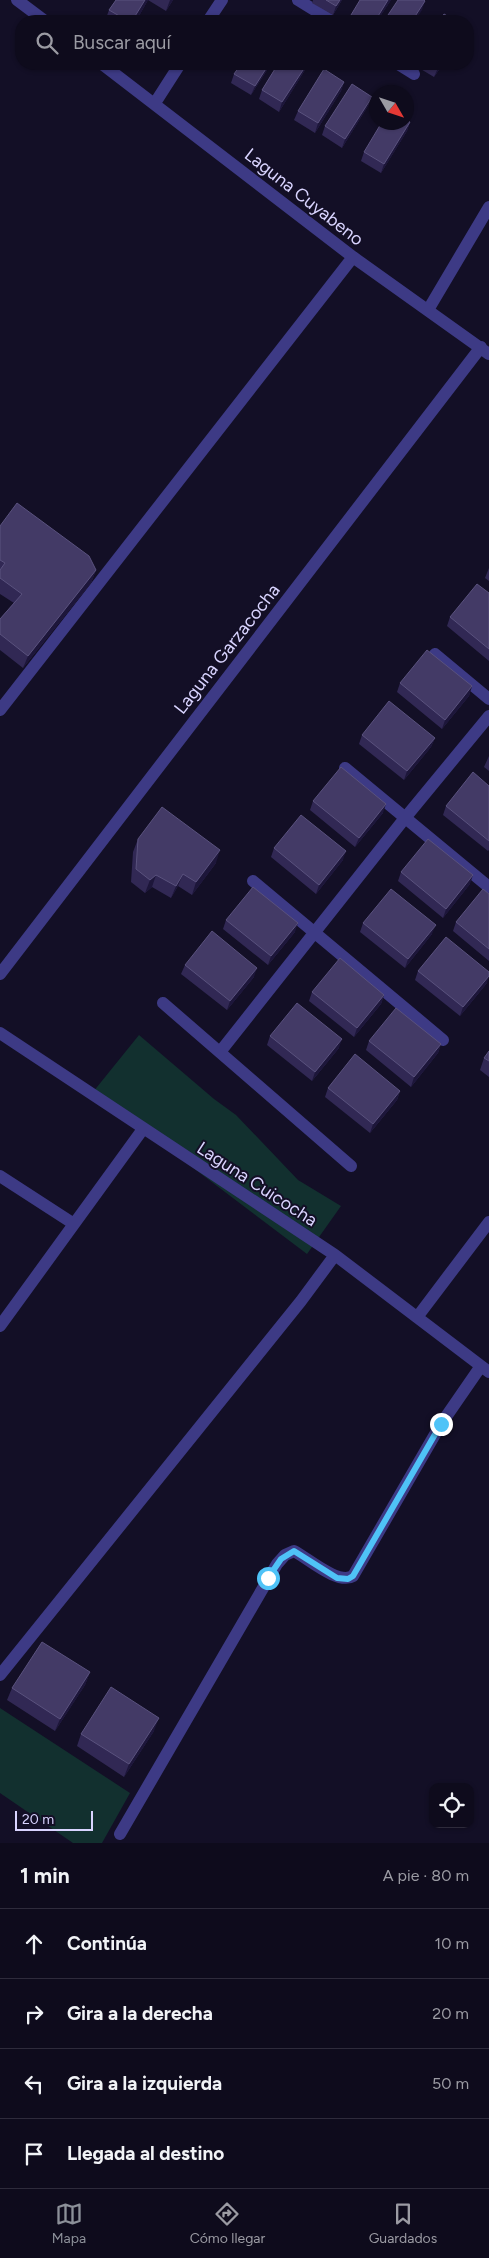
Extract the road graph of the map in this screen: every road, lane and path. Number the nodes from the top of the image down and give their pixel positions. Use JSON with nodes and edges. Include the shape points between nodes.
{"nodes":[{"id":1,"x":17,"y":0,"type":"edge"},
{"id":2,"x":222,"y":0,"type":"edge"},
{"id":3,"x":298,"y":0,"type":"edge"},
{"id":4,"x":37,"y":15,"type":"edge"},
{"id":5,"x":212,"y":15,"type":"edge"},
{"id":6,"x":322,"y":15,"type":"edge"},
{"id":7,"x":110,"y":70,"type":"edge"},
{"id":8,"x":176,"y":70,"type":"edge"},
{"id":9,"x":408,"y":70,"type":"edge"},
{"id":10,"x":414,"y":74,"type":"dead end"},
{"id":11,"x":155,"y":103,"type":"junction"},
{"id":12,"x":489,"y":207,"type":"edge"},
{"id":13,"x":353,"y":257,"type":"junction"},
{"id":14,"x":428,"y":310,"type":"junction"},
{"id":15,"x":485,"y":350,"type":"edge"},
{"id":16,"x":435,"y":654,"type":"edge"},
{"id":17,"x":489,"y":700,"type":"edge"},
{"id":18,"x":0,"y":710,"type":"edge"},
{"id":19,"x":489,"y":716,"type":"edge"},
{"id":20,"x":345,"y":768,"type":"edge"},
{"id":21,"x":404,"y":818,"type":"junction"},
{"id":22,"x":253,"y":881,"type":"dead end"},
{"id":23,"x":489,"y":886,"type":"edge"},
{"id":24,"x":315,"y":934,"type":"junction"},
{"id":25,"x":0,"y":974,"type":"edge"},
{"id":26,"x":163,"y":1002,"type":"dead end"},
{"id":27,"x":0,"y":1033,"type":"edge"},
{"id":28,"x":443,"y":1040,"type":"dead end"},
{"id":29,"x":220,"y":1052,"type":"junction"},
{"id":30,"x":143,"y":1129,"type":"junction"},
{"id":31,"x":351,"y":1166,"type":"dead end"},
{"id":32,"x":0,"y":1176,"type":"edge"},
{"id":33,"x":489,"y":1222,"type":"edge"},
{"id":34,"x":74,"y":1224,"type":"junction"},
{"id":35,"x":334,"y":1256,"type":"junction"},
{"id":36,"x":418,"y":1316,"type":"junction"},
{"id":37,"x":0,"y":1326,"type":"edge"},
{"id":38,"x":485,"y":1369,"type":"edge"},
{"id":39,"x":0,"y":1675,"type":"edge"},
{"id":40,"x":120,"y":1834,"type":"dead end"}],
"edges":[{"from":1,"to":4,"type":"street"},
{"from":2,"to":5,"type":"street"},
{"from":3,"to":6,"type":"street"},
{"from":7,"to":11,"type":"street","name":"Laguna Cuyabeno"},
{"from":8,"to":11,"type":"street"},
{"from":9,"to":10,"type":"street"},
{"from":11,"to":13,"type":"street","name":"Laguna Cuyabeno"},
{"from":12,"to":14,"type":"street"},
{"from":13,"to":14,"type":"street","name":"Laguna Cuyabeno"},
{"from":13,"to":18,"type":"street"},
{"from":14,"to":15,"type":"street","name":"Laguna Cuyabeno"},
{"from":15,"to":25,"type":"street","name":"Laguna Garzacocha"},
{"from":16,"to":17,"type":"street"},
{"from":19,"to":21,"type":"street"},
{"from":20,"to":21,"type":"street"},
{"from":21,"to":23,"type":"street"},
{"from":21,"to":24,"type":"street"},
{"from":22,"to":24,"type":"street"},
{"from":24,"to":28,"type":"street"},
{"from":24,"to":29,"type":"street"},
{"from":26,"to":29,"type":"street"},
{"from":27,"to":30,"type":"street","name":"Laguna Cuicocha"},
{"from":29,"to":31,"type":"street"},
{"from":30,"to":34,"type":"street"},
{"from":30,"to":35,"type":"street","name":"Laguna Cuicocha"},
{"from":32,"to":34,"type":"street"},
{"from":33,"to":36,"type":"street"},
{"from":34,"to":37,"type":"street"},
{"from":35,"to":36,"type":"street","name":"Laguna Cuicocha"},
{"from":35,"to":39,"type":"street"},
{"from":36,"to":38,"type":"street","name":"Laguna Cuicocha"},
{"from":38,"to":40,"type":"street","via":[[441,1424],[353,1576],[337,1578],[294,1551],[277,1564]]}]}
